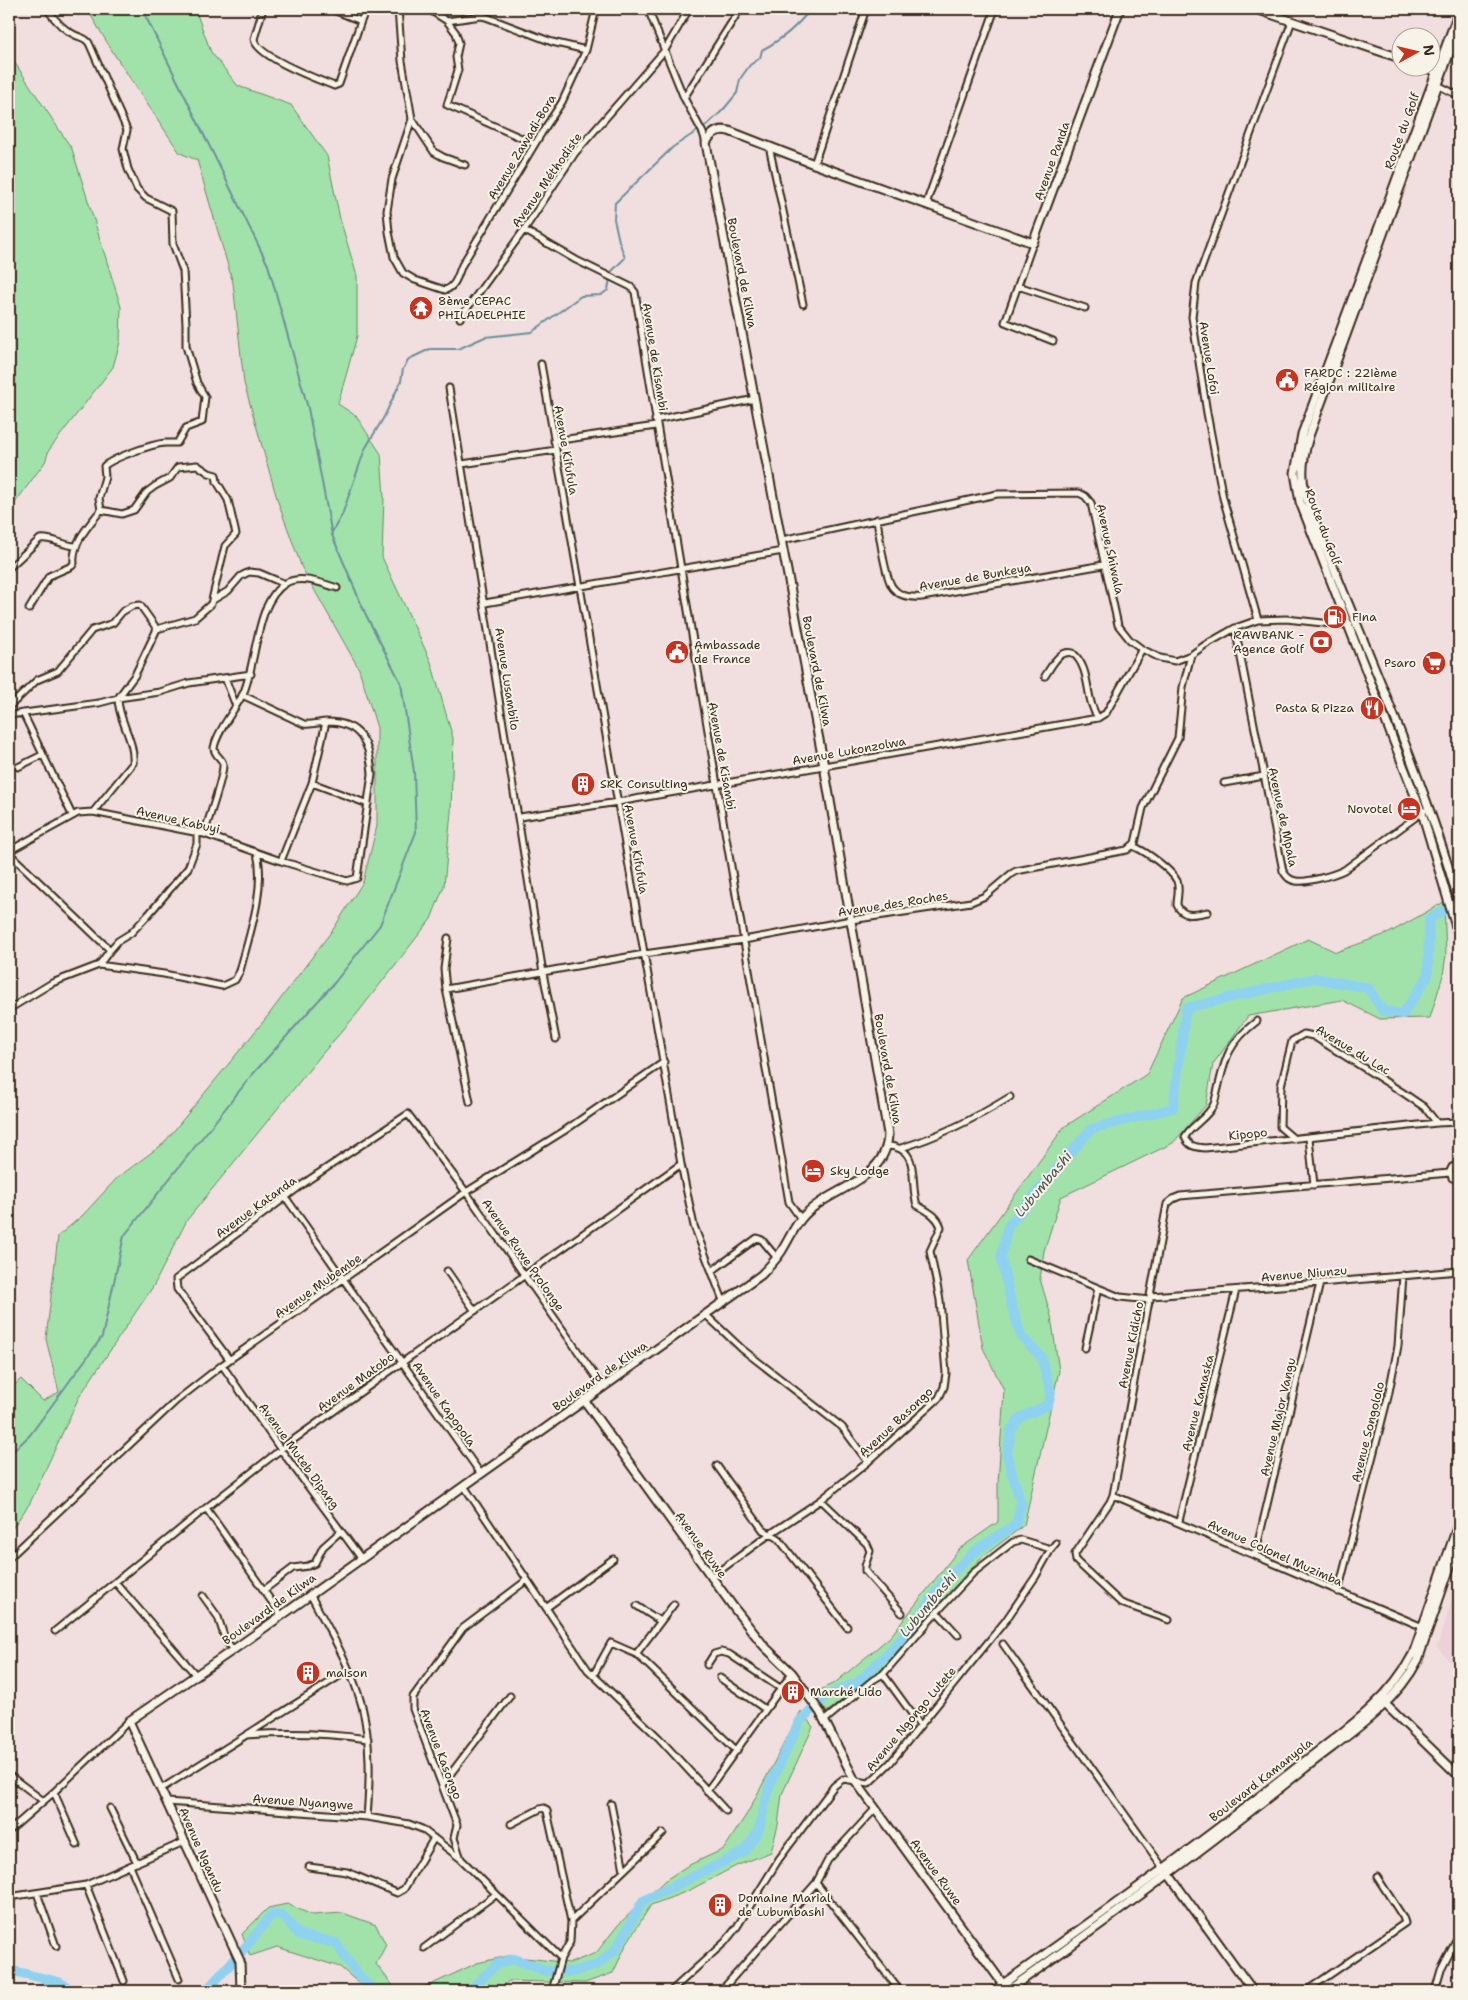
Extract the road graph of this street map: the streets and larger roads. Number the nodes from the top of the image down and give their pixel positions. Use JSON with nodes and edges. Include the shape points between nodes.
{"nodes":[{"id":1,"x":47,"y":9,"type":"edge"},
{"id":2,"x":262,"y":9,"type":"edge"},
{"id":3,"x":331,"y":9,"type":"edge"},
{"id":4,"x":366,"y":9,"type":"edge"},
{"id":5,"x":398,"y":9,"type":"edge"},
{"id":6,"x":428,"y":9,"type":"edge"},
{"id":7,"x":484,"y":9,"type":"edge"},
{"id":8,"x":596,"y":9,"type":"edge"},
{"id":9,"x":648,"y":9,"type":"edge"},
{"id":10,"x":689,"y":9,"type":"edge"},
{"id":11,"x":740,"y":9,"type":"edge"},
{"id":12,"x":866,"y":9,"type":"edge"},
{"id":13,"x":995,"y":9,"type":"edge"},
{"id":14,"x":1120,"y":9,"type":"edge"},
{"id":15,"x":1256,"y":9,"type":"edge"},
{"id":16,"x":1459,"y":11,"type":"edge"},
{"id":17,"x":481,"y":16,"type":"junction"},
{"id":18,"x":361,"y":20,"type":"junction"},
{"id":19,"x":448,"y":21,"type":"junction"},
{"id":20,"x":1292,"y":21,"type":"junction"},
{"id":21,"x":1459,"y":27,"type":"edge"},
{"id":22,"x":586,"y":50,"type":"junction"},
{"id":23,"x":665,"y":50,"type":"junction"},
{"id":24,"x":1390,"y":55,"type":"edge"},
{"id":25,"x":1440,"y":69,"type":"edge"},
{"id":26,"x":1440,"y":70,"type":"edge"},
{"id":27,"x":1436,"y":78,"type":"edge"},
{"id":28,"x":1434,"y":84,"type":"junction"},
{"id":29,"x":1459,"y":96,"type":"edge"},
{"id":30,"x":684,"y":98,"type":"junction"},
{"id":31,"x":412,"y":119,"type":"junction"},
{"id":32,"x":706,"y":143,"type":"junction"},
{"id":33,"x":535,"y":144,"type":"junction"},
{"id":34,"x":770,"y":146,"type":"junction"},
{"id":35,"x":814,"y":164,"type":"junction"},
{"id":36,"x":465,"y":165,"type":"dead end"},
{"id":37,"x":926,"y":204,"type":"junction"},
{"id":38,"x":524,"y":230,"type":"junction"},
{"id":39,"x":1033,"y":243,"type":"junction"},
{"id":40,"x":1018,"y":286,"type":"junction"},
{"id":41,"x":803,"y":304,"type":"dead end"},
{"id":42,"x":1085,"y":308,"type":"dead end"},
{"id":43,"x":460,"y":318,"type":"dead end"},
{"id":44,"x":1053,"y":341,"type":"dead end"},
{"id":45,"x":541,"y":364,"type":"dead end"},
{"id":46,"x":449,"y":388,"type":"dead end"},
{"id":47,"x":754,"y":399,"type":"junction"},
{"id":48,"x":656,"y":423,"type":"junction"},
{"id":49,"x":554,"y":441,"type":"junction"},
{"id":50,"x":556,"y":450,"type":"junction"},
{"id":51,"x":462,"y":464,"type":"junction"},
{"id":52,"x":101,"y":510,"type":"junction"},
{"id":53,"x":877,"y":519,"type":"junction"},
{"id":54,"x":782,"y":540,"type":"junction"},
{"id":55,"x":76,"y":546,"type":"junction"},
{"id":56,"x":783,"y":551,"type":"junction"},
{"id":57,"x":1103,"y":565,"type":"junction"},
{"id":58,"x":9,"y":568,"type":"edge"},
{"id":59,"x":680,"y":570,"type":"junction"},
{"id":60,"x":285,"y":584,"type":"junction"},
{"id":61,"x":580,"y":587,"type":"junction"},
{"id":62,"x":337,"y":588,"type":"dead end"},
{"id":63,"x":213,"y":600,"type":"junction"},
{"id":64,"x":484,"y":603,"type":"junction"},
{"id":65,"x":29,"y":609,"type":"dead end"},
{"id":66,"x":1258,"y":620,"type":"junction"},
{"id":67,"x":1352,"y":624,"type":"junction"},
{"id":68,"x":1235,"y":628,"type":"junction"},
{"id":69,"x":157,"y":629,"type":"junction"},
{"id":70,"x":1142,"y":649,"type":"junction"},
{"id":71,"x":1191,"y":655,"type":"junction"},
{"id":72,"x":250,"y":674,"type":"junction"},
{"id":73,"x":1045,"y":676,"type":"dead end"},
{"id":74,"x":225,"y":678,"type":"junction"},
{"id":75,"x":242,"y":695,"type":"junction"},
{"id":76,"x":118,"y":698,"type":"junction"},
{"id":77,"x":9,"y":706,"type":"edge"},
{"id":78,"x":236,"y":706,"type":"junction"},
{"id":79,"x":23,"y":713,"type":"junction"},
{"id":80,"x":9,"y":716,"type":"edge"},
{"id":81,"x":1098,"y":718,"type":"junction"},
{"id":82,"x":326,"y":722,"type":"junction"},
{"id":83,"x":42,"y":755,"type":"junction"},
{"id":84,"x":824,"y":766,"type":"junction"},
{"id":85,"x":18,"y":768,"type":"dead end"},
{"id":86,"x":1264,"y":776,"type":"junction"},
{"id":87,"x":312,"y":783,"type":"junction"},
{"id":88,"x":1224,"y":783,"type":"dead end"},
{"id":89,"x":717,"y":785,"type":"junction"},
{"id":90,"x":618,"y":802,"type":"junction"},
{"id":91,"x":368,"y":804,"type":"junction"},
{"id":92,"x":1425,"y":810,"type":"junction"},
{"id":93,"x":93,"y":812,"type":"junction"},
{"id":94,"x":72,"y":815,"type":"junction"},
{"id":95,"x":520,"y":817,"type":"junction"},
{"id":96,"x":197,"y":832,"type":"junction"},
{"id":97,"x":204,"y":834,"type":"junction"},
{"id":98,"x":1133,"y":846,"type":"junction"},
{"id":99,"x":9,"y":852,"type":"edge"},
{"id":100,"x":257,"y":853,"type":"junction"},
{"id":101,"x":281,"y":861,"type":"junction"},
{"id":102,"x":1459,"y":903,"type":"edge"},
{"id":103,"x":1208,"y":912,"type":"dead end"},
{"id":104,"x":851,"y":920,"type":"junction"},
{"id":105,"x":1459,"y":937,"type":"edge"},
{"id":106,"x":448,"y":938,"type":"dead end"},
{"id":107,"x":744,"y":940,"type":"junction"},
{"id":108,"x":110,"y":950,"type":"junction"},
{"id":109,"x":644,"y":954,"type":"junction"},
{"id":110,"x":99,"y":966,"type":"junction"},
{"id":111,"x":543,"y":973,"type":"junction"},
{"id":112,"x":446,"y":989,"type":"junction"},
{"id":113,"x":9,"y":1009,"type":"edge"},
{"id":114,"x":1257,"y":1022,"type":"dead end"},
{"id":115,"x":556,"y":1038,"type":"dead end"},
{"id":116,"x":664,"y":1062,"type":"junction"},
{"id":117,"x":1010,"y":1097,"type":"dead end"},
{"id":118,"x":470,"y":1102,"type":"dead end"},
{"id":119,"x":1459,"y":1122,"type":"edge"},
{"id":120,"x":1437,"y":1123,"type":"junction"},
{"id":121,"x":426,"y":1135,"type":"joint"},
{"id":122,"x":1309,"y":1138,"type":"junction"},
{"id":123,"x":1295,"y":1140,"type":"junction"},
{"id":124,"x":888,"y":1146,"type":"junction"},
{"id":125,"x":901,"y":1148,"type":"junction"},
{"id":126,"x":681,"y":1164,"type":"junction"},
{"id":127,"x":1459,"y":1164,"type":"edge"},
{"id":128,"x":1450,"y":1173,"type":"junction"},
{"id":129,"x":1459,"y":1180,"type":"edge"},
{"id":130,"x":1314,"y":1185,"type":"junction"},
{"id":131,"x":466,"y":1192,"type":"junction"},
{"id":132,"x":286,"y":1198,"type":"junction"},
{"id":133,"x":801,"y":1219,"type":"junction"},
{"id":134,"x":777,"y":1258,"type":"junction"},
{"id":135,"x":1028,"y":1259,"type":"dead end"},
{"id":136,"x":1459,"y":1270,"type":"edge"},
{"id":137,"x":712,"y":1271,"type":"junction"},
{"id":138,"x":1453,"y":1271,"type":"junction"},
{"id":139,"x":446,"y":1272,"type":"dead end"},
{"id":140,"x":1404,"y":1275,"type":"junction"},
{"id":141,"x":525,"y":1276,"type":"junction"},
{"id":142,"x":1459,"y":1276,"type":"edge"},
{"id":143,"x":344,"y":1280,"type":"junction"},
{"id":144,"x":1320,"y":1283,"type":"junction"},
{"id":145,"x":1098,"y":1288,"type":"junction"},
{"id":146,"x":1236,"y":1290,"type":"junction"},
{"id":147,"x":1150,"y":1298,"type":"junction"},
{"id":148,"x":724,"y":1303,"type":"junction"},
{"id":149,"x":475,"y":1311,"type":"junction"},
{"id":150,"x":706,"y":1315,"type":"junction"},
{"id":151,"x":1085,"y":1348,"type":"dead end"},
{"id":152,"x":230,"y":1359,"type":"junction"},
{"id":153,"x":402,"y":1362,"type":"junction"},
{"id":154,"x":222,"y":1365,"type":"junction"},
{"id":155,"x":603,"y":1387,"type":"junction"},
{"id":156,"x":584,"y":1400,"type":"junction"},
{"id":157,"x":281,"y":1450,"type":"junction"},
{"id":158,"x":868,"y":1462,"type":"junction"},
{"id":159,"x":717,"y":1466,"type":"dead end"},
{"id":160,"x":481,"y":1474,"type":"junction"},
{"id":161,"x":464,"y":1486,"type":"junction"},
{"id":162,"x":1113,"y":1494,"type":"junction"},
{"id":163,"x":821,"y":1500,"type":"junction"},
{"id":164,"x":206,"y":1508,"type":"junction"},
{"id":165,"x":1179,"y":1521,"type":"junction"},
{"id":166,"x":1459,"y":1522,"type":"edge"},
{"id":167,"x":341,"y":1531,"type":"junction"},
{"id":168,"x":770,"y":1534,"type":"junction"},
{"id":169,"x":1459,"y":1541,"type":"edge"},
{"id":170,"x":1056,"y":1543,"type":"dead end"},
{"id":171,"x":1051,"y":1549,"type":"junction"},
{"id":172,"x":1255,"y":1555,"type":"junction"},
{"id":173,"x":9,"y":1558,"type":"edge"},
{"id":174,"x":361,"y":1558,"type":"junction"},
{"id":175,"x":613,"y":1559,"type":"dead end"},
{"id":176,"x":711,"y":1577,"type":"junction"},
{"id":177,"x":527,"y":1580,"type":"junction"},
{"id":178,"x":116,"y":1583,"type":"junction"},
{"id":179,"x":264,"y":1590,"type":"junction"},
{"id":180,"x":1338,"y":1592,"type":"junction"},
{"id":181,"x":310,"y":1594,"type":"junction"},
{"id":182,"x":203,"y":1596,"type":"dead end"},
{"id":183,"x":674,"y":1604,"type":"dead end"},
{"id":184,"x":636,"y":1606,"type":"dead end"},
{"id":185,"x":546,"y":1608,"type":"junction"},
{"id":186,"x":937,"y":1612,"type":"junction"},
{"id":187,"x":902,"y":1613,"type":"dead end"},
{"id":188,"x":281,"y":1615,"type":"junction"},
{"id":189,"x":660,"y":1620,"type":"junction"},
{"id":190,"x":1169,"y":1620,"type":"dead end"},
{"id":191,"x":847,"y":1627,"type":"dead end"},
{"id":192,"x":1426,"y":1628,"type":"junction"},
{"id":193,"x":54,"y":1631,"type":"dead end"},
{"id":194,"x":958,"y":1635,"type":"dead end"},
{"id":195,"x":1003,"y":1644,"type":"dead end"},
{"id":196,"x":233,"y":1650,"type":"junction"},
{"id":197,"x":636,"y":1654,"type":"junction"},
{"id":198,"x":707,"y":1664,"type":"dead end"},
{"id":199,"x":348,"y":1670,"type":"junction"},
{"id":200,"x":792,"y":1673,"type":"junction"},
{"id":201,"x":195,"y":1674,"type":"junction"},
{"id":202,"x":594,"y":1674,"type":"junction"},
{"id":203,"x":883,"y":1674,"type":"junction"},
{"id":204,"x":720,"y":1678,"type":"dead end"},
{"id":205,"x":780,"y":1688,"type":"junction"},
{"id":206,"x":510,"y":1696,"type":"dead end"},
{"id":207,"x":1383,"y":1702,"type":"junction"},
{"id":208,"x":765,"y":1709,"type":"junction"},
{"id":209,"x":825,"y":1720,"type":"junction"},
{"id":210,"x":129,"y":1721,"type":"junction"},
{"id":211,"x":920,"y":1725,"type":"junction"},
{"id":212,"x":246,"y":1736,"type":"junction"},
{"id":213,"x":368,"y":1739,"type":"junction"},
{"id":214,"x":737,"y":1752,"type":"junction"},
{"id":215,"x":9,"y":1775,"type":"edge"},
{"id":216,"x":1459,"y":1776,"type":"edge"},
{"id":217,"x":857,"y":1782,"type":"junction"},
{"id":218,"x":442,"y":1786,"type":"junction"},
{"id":219,"x":161,"y":1789,"type":"junction"},
{"id":220,"x":707,"y":1791,"type":"junction"},
{"id":221,"x":54,"y":1792,"type":"junction"},
{"id":222,"x":42,"y":1800,"type":"junction"},
{"id":223,"x":167,"y":1802,"type":"junction"},
{"id":224,"x":611,"y":1804,"type":"dead end"},
{"id":225,"x":110,"y":1808,"type":"dead end"},
{"id":226,"x":876,"y":1808,"type":"junction"},
{"id":227,"x":726,"y":1811,"type":"dead end"},
{"id":228,"x":367,"y":1817,"type":"junction"},
{"id":229,"x":511,"y":1824,"type":"dead end"},
{"id":230,"x":9,"y":1831,"type":"edge"},
{"id":231,"x":663,"y":1832,"type":"dead end"},
{"id":232,"x":434,"y":1838,"type":"junction"},
{"id":233,"x":186,"y":1841,"type":"junction"},
{"id":234,"x":77,"y":1844,"type":"dead end"},
{"id":235,"x":461,"y":1859,"type":"junction"},
{"id":236,"x":137,"y":1863,"type":"junction"},
{"id":237,"x":130,"y":1866,"type":"junction"},
{"id":238,"x":309,"y":1867,"type":"dead end"},
{"id":239,"x":624,"y":1870,"type":"junction"},
{"id":240,"x":1167,"y":1871,"type":"junction"},
{"id":241,"x":1377,"y":1877,"type":"dead end"},
{"id":242,"x":816,"y":1883,"type":"junction"},
{"id":243,"x":86,"y":1885,"type":"junction"},
{"id":244,"x":37,"y":1893,"type":"junction"},
{"id":245,"x":496,"y":1894,"type":"junction"},
{"id":246,"x":9,"y":1897,"type":"edge"},
{"id":247,"x":571,"y":1921,"type":"junction"},
{"id":248,"x":1459,"y":1935,"type":"edge"},
{"id":249,"x":56,"y":1946,"type":"dead end"},
{"id":250,"x":424,"y":1948,"type":"dead end"},
{"id":251,"x":561,"y":1959,"type":"junction"},
{"id":252,"x":179,"y":1979,"type":"dead end"},
{"id":253,"x":124,"y":1981,"type":"dead end"},
{"id":254,"x":1006,"y":1989,"type":"edge"},
{"id":255,"x":241,"y":1991,"type":"edge"},
{"id":256,"x":552,"y":1991,"type":"edge"},
{"id":257,"x":671,"y":1991,"type":"edge"},
{"id":258,"x":721,"y":1991,"type":"edge"},
{"id":259,"x":900,"y":1991,"type":"edge"},
{"id":260,"x":994,"y":1991,"type":"edge"},
{"id":261,"x":1253,"y":1991,"type":"edge"},
{"id":262,"x":1306,"y":1991,"type":"edge"},
{"id":263,"x":1435,"y":1991,"type":"edge"}],
"edges":[{"from":1,"to":52,"type":"street","via":[[60,26],[89,43],[127,130],[123,149],[135,184],[146,198],[172,211],[173,244],[182,271],[186,346],[197,383],[205,397],[202,422],[186,428],[177,443],[136,451],[104,466],[106,477],[98,498]]},
{"from":2,"to":18,"type":"street","via":[[254,43],[279,62],[334,86],[339,84]]},
{"from":3,"to":18,"type":"street"},
{"from":4,"to":18,"type":"street"},
{"from":5,"to":31,"type":"street","via":[[402,61]]},
{"from":6,"to":19,"type":"street"},
{"from":7,"to":17,"type":"street"},
{"from":8,"to":22,"type":"street","name":"Avenue Zawadi-Bora"},
{"from":9,"to":23,"type":"street"},
{"from":10,"to":23,"type":"street","name":"Avenue Méthodiste"},
{"from":11,"to":30,"type":"street"},
{"from":12,"to":35,"type":"street"},
{"from":13,"to":37,"type":"street"},
{"from":14,"to":39,"type":"street","name":"Avenue Panda"},
{"from":15,"to":20,"type":"street"},
{"from":16,"to":25,"type":"street","name":"Route du Golf"},
{"from":17,"to":19,"type":"street"},
{"from":17,"to":22,"type":"street","via":[[552,42]]},
{"from":19,"to":33,"type":"street","via":[[459,43],[456,56],[458,70],[447,105]]},
{"from":20,"to":24,"type":"street"},
{"from":20,"to":66,"type":"street","name":"Avenue Lofoi","via":[[1196,283],[1193,302],[1194,335],[1224,498]]},
{"from":21,"to":26,"type":"street"},
{"from":22,"to":33,"type":"street","name":"Avenue Zawadi-Bora","via":[[562,102]]},
{"from":23,"to":30,"type":"street"},
{"from":23,"to":38,"type":"street","name":"Avenue Méthodiste","via":[[575,153]]},
{"from":27,"to":28,"type":"street","name":"Route du Golf"},
{"from":28,"to":29,"type":"street"},
{"from":28,"to":67,"type":"street","name":"Route du Golf","via":[[1302,434],[1296,463],[1299,498]]},
{"from":30,"to":32,"type":"street"},
{"from":31,"to":33,"type":"street","name":"Avenue Zawadi-Bora","via":[[392,179],[387,211],[389,232],[394,257],[403,273],[446,290],[453,286],[462,265]]},
{"from":31,"to":36,"type":"street","via":[[434,152]]},
{"from":32,"to":34,"type":"street","via":[[713,133],[724,129]]},
{"from":32,"to":47,"type":"street","name":"Boulevard de Kilwa"},
{"from":34,"to":35,"type":"street"},
{"from":34,"to":41,"type":"street"},
{"from":35,"to":37,"type":"street"},
{"from":37,"to":39,"type":"street"},
{"from":38,"to":43,"type":"street","name":"Avenue Méthodiste"},
{"from":38,"to":48,"type":"street","name":"Avenue de Kisambi","via":[[630,286],[635,292]]},
{"from":39,"to":40,"type":"street","name":"Avenue Panda"},
{"from":40,"to":42,"type":"street"},
{"from":40,"to":44,"type":"street","name":"Avenue Panda","via":[[1005,322]]},
{"from":45,"to":49,"type":"street","name":"Avenue Kifufula"},
{"from":46,"to":51,"type":"street","name":"Avenue Lusambilo"},
{"from":47,"to":48,"type":"street"},
{"from":47,"to":54,"type":"street","name":"Boulevard de Kilwa"},
{"from":48,"to":49,"type":"street"},
{"from":48,"to":59,"type":"street","name":"Avenue de Kisambi"},
{"from":49,"to":50,"type":"street","name":"Avenue Kifufula"},
{"from":50,"to":51,"type":"street"},
{"from":50,"to":61,"type":"street","name":"Avenue Kifufula"},
{"from":51,"to":64,"type":"street","name":"Avenue Lusambilo"},
{"from":52,"to":55,"type":"street"},
{"from":52,"to":63,"type":"street","via":[[122,514],[138,508],[147,492],[170,478],[178,467],[197,465],[216,475],[228,500],[236,534],[225,546]]},
{"from":53,"to":54,"type":"street","name":"Avenue Shiwala"},
{"from":53,"to":57,"type":"street","name":"Avenue Shiwala","via":[[997,494],[1079,493],[1089,498],[1091,503]]},
{"from":53,"to":57,"type":"street","name":"Avenue de Bunkeya","via":[[888,580],[895,591],[907,597],[922,598]]},
{"from":54,"to":56,"type":"street","name":"Boulevard de Kilwa"},
{"from":55,"to":58,"type":"street","via":[[40,539]]},
{"from":55,"to":65,"type":"street","via":[[73,565],[49,576]]},
{"from":56,"to":59,"type":"street"},
{"from":56,"to":84,"type":"street","name":"Boulevard de Kilwa"},
{"from":57,"to":70,"type":"street","name":"Avenue Shiwala","via":[[1118,625]]},
{"from":59,"to":61,"type":"street"},
{"from":59,"to":89,"type":"street","name":"Avenue de Kisambi"},
{"from":60,"to":62,"type":"street","via":[[303,579]]},
{"from":60,"to":63,"type":"street","via":[[250,572]]},
{"from":60,"to":72,"type":"street","via":[[270,599],[264,611]]},
{"from":61,"to":64,"type":"street"},
{"from":61,"to":90,"type":"street","name":"Avenue Kifufula"},
{"from":63,"to":69,"type":"street","via":[[195,618]]},
{"from":64,"to":95,"type":"street","name":"Avenue Lusambilo"},
{"from":66,"to":67,"type":"street","name":"Avenue Shiwala"},
{"from":66,"to":68,"type":"street","name":"Avenue Shiwala"},
{"from":67,"to":92,"type":"street","name":"Route du Golf"},
{"from":68,"to":71,"type":"street","name":"Avenue Shiwala"},
{"from":68,"to":86,"type":"street","name":"Avenue de Mpala"},
{"from":69,"to":76,"type":"street","via":[[135,675]]},
{"from":69,"to":77,"type":"street","via":[[140,605],[132,606],[113,623],[92,630],[58,671],[37,680]]},
{"from":70,"to":71,"type":"street","name":"Avenue Shiwala","via":[[1167,661]]},
{"from":70,"to":81,"type":"street","via":[[1106,713]]},
{"from":71,"to":98,"type":"street","via":[[1183,687],[1178,738],[1143,808]]},
{"from":72,"to":74,"type":"street"},
{"from":72,"to":75,"type":"street"},
{"from":73,"to":81,"type":"street","via":[[1059,656],[1073,653],[1084,667],[1092,707]]},
{"from":74,"to":76,"type":"street"},
{"from":74,"to":78,"type":"street"},
{"from":75,"to":78,"type":"street"},
{"from":75,"to":82,"type":"street","via":[[304,724]]},
{"from":76,"to":79,"type":"street"},
{"from":76,"to":93,"type":"street","via":[[120,714],[133,746],[133,763]]},
{"from":78,"to":97,"type":"street","via":[[214,749],[221,760],[222,772]]},
{"from":79,"to":80,"type":"street"},
{"from":79,"to":83,"type":"street"},
{"from":81,"to":84,"type":"street","name":"Avenue Lukonzolwa"},
{"from":82,"to":87,"type":"street"},
{"from":82,"to":91,"type":"street","via":[[349,726],[360,732],[366,742],[372,774]]},
{"from":83,"to":85,"type":"street"},
{"from":83,"to":94,"type":"street"},
{"from":84,"to":89,"type":"street","name":"Avenue Lukonzolwa"},
{"from":84,"to":104,"type":"street","name":"Boulevard de Kilwa"},
{"from":86,"to":88,"type":"street"},
{"from":86,"to":92,"type":"street","name":"Avenue de Mpala","via":[[1283,871],[1292,881],[1337,874]]},
{"from":87,"to":91,"type":"street"},
{"from":87,"to":101,"type":"street"},
{"from":89,"to":90,"type":"street","name":"Avenue Lukonzolwa"},
{"from":89,"to":107,"type":"street","name":"Avenue de Kisambi"},
{"from":90,"to":95,"type":"street","name":"Avenue Lukonzolwa"},
{"from":90,"to":109,"type":"street","name":"Avenue Kifufula"},
{"from":91,"to":101,"type":"street","name":"Avenue Kabuyi","via":[[357,878],[347,881]]},
{"from":92,"to":102,"type":"street"},
{"from":92,"to":105,"type":"street","name":"Route du Golf"},
{"from":93,"to":94,"type":"street","name":"Avenue Kabuyi"},
{"from":93,"to":96,"type":"street","name":"Avenue Kabuyi"},
{"from":94,"to":99,"type":"street","name":"Avenue Kabuyi"},
{"from":95,"to":111,"type":"street","name":"Avenue Lusambilo"},
{"from":96,"to":97,"type":"street","name":"Avenue Kabuyi"},
{"from":96,"to":108,"type":"street","via":[[197,844],[188,868],[131,934]]},
{"from":97,"to":100,"type":"street","name":"Avenue Kabuyi"},
{"from":98,"to":103,"type":"street","via":[[1173,876],[1178,888],[1177,906],[1182,912],[1192,915]]},
{"from":98,"to":104,"type":"street","name":"Avenue des Roches","via":[[1124,851],[1013,872],[976,900]]},
{"from":99,"to":108,"type":"street"},
{"from":100,"to":101,"type":"street","name":"Avenue Kabuyi"},
{"from":100,"to":110,"type":"street","via":[[261,871],[256,906],[235,980],[222,986],[164,974]]},
{"from":104,"to":107,"type":"street","name":"Avenue des Roches"},
{"from":104,"to":124,"type":"street","name":"Boulevard de Kilwa"},
{"from":106,"to":112,"type":"street","via":[[444,969]]},
{"from":107,"to":109,"type":"street","name":"Avenue des Roches"},
{"from":107,"to":133,"type":"street","name":"Avenue de Kisambi","via":[[789,1202]]},
{"from":108,"to":110,"type":"street"},
{"from":109,"to":111,"type":"street","name":"Avenue des Roches"},
{"from":109,"to":116,"type":"street","name":"Avenue Kifufula"},
{"from":110,"to":113,"type":"street","via":[[52,983]]},
{"from":111,"to":112,"type":"street","name":"Avenue des Roches"},
{"from":111,"to":115,"type":"street","name":"Avenue Lusambilo"},
{"from":112,"to":118,"type":"street"},
{"from":114,"to":123,"type":"street","name":"Kipopo","via":[[1243,1032],[1228,1051],[1210,1112],[1185,1137],[1191,1146],[1205,1148]]},
{"from":116,"to":126,"type":"street","name":"Avenue Kifufula"},
{"from":116,"to":131,"type":"street","name":"Avenue Mubembe","via":[[564,1131]]},
{"from":117,"to":125,"type":"street","via":[[943,1133]]},
{"from":119,"to":120,"type":"street","name":"Kipopo"},
{"from":120,"to":122,"type":"street","name":"Kipopo"},
{"from":120,"to":123,"type":"street","name":"Avenue du Lac","via":[[1424,1107],[1402,1092],[1313,1036],[1304,1034],[1292,1041],[1281,1086],[1280,1127]]},
{"from":121,"to":131,"type":"street","name":"Avenue Ruwe Prolonge"},
{"from":121,"to":132,"type":"street","name":"Avenue Katanda","via":[[408,1114]]},
{"from":122,"to":123,"type":"street","name":"Kipopo"},
{"from":122,"to":130,"type":"street"},
{"from":124,"to":125,"type":"street"},
{"from":124,"to":133,"type":"street","name":"Boulevard de Kilwa","via":[[875,1168]]},
{"from":125,"to":158,"type":"street","name":"Avenue Basongo","via":[[912,1165],[917,1205],[934,1215],[941,1227],[930,1251],[940,1300],[946,1373],[938,1398]]},
{"from":126,"to":137,"type":"street","name":"Avenue Kifufula","via":[[692,1220]]},
{"from":126,"to":141,"type":"street","name":"Avenue Matobo"},
{"from":127,"to":128,"type":"street","via":[[1452,1167]]},
{"from":128,"to":129,"type":"street","via":[[1452,1178]]},
{"from":128,"to":130,"type":"street"},
{"from":130,"to":147,"type":"street","name":"Avenue Kidicho","via":[[1180,1196],[1171,1200],[1166,1207]]},
{"from":131,"to":141,"type":"street","name":"Avenue Ruwe Prolonge"},
{"from":131,"to":143,"type":"street","name":"Avenue Mubembe"},
{"from":132,"to":143,"type":"street","name":"Avenue Kapopola"},
{"from":132,"to":152,"type":"street","name":"Avenue Katanda","via":[[176,1279],[177,1289]]},
{"from":133,"to":134,"type":"street","name":"Boulevard de Kilwa"},
{"from":134,"to":137,"type":"street","via":[[758,1238]]},
{"from":134,"to":148,"type":"street","name":"Boulevard de Kilwa","via":[[761,1275]]},
{"from":135,"to":145,"type":"street","name":"Avenue Niunzu"},
{"from":136,"to":138,"type":"street","name":"Avenue Niunzu"},
{"from":137,"to":148,"type":"street","name":"Avenue Kifufula"},
{"from":138,"to":140,"type":"street","name":"Avenue Niunzu"},
{"from":138,"to":142,"type":"street"},
{"from":139,"to":149,"type":"street"},
{"from":140,"to":144,"type":"street","name":"Avenue Niunzu"},
{"from":140,"to":180,"type":"street","name":"Avenue Songololo","via":[[1398,1346],[1390,1388]]},
{"from":141,"to":149,"type":"street","name":"Avenue Matobo"},
{"from":141,"to":155,"type":"street","name":"Avenue Ruwe Prolonge"},
{"from":143,"to":152,"type":"street","name":"Avenue Mubembe"},
{"from":143,"to":153,"type":"street","name":"Avenue Kapopola"},
{"from":144,"to":146,"type":"street","name":"Avenue Niunzu"},
{"from":144,"to":172,"type":"street","name":"Avenue Major Vangu"},
{"from":145,"to":147,"type":"street","name":"Avenue Niunzu","via":[[1120,1297]]},
{"from":145,"to":151,"type":"street"},
{"from":146,"to":147,"type":"street","name":"Avenue Niunzu"},
{"from":146,"to":165,"type":"street","name":"Avenue Kamaska"},
{"from":147,"to":162,"type":"street","name":"Avenue Kidicho"},
{"from":148,"to":150,"type":"street","name":"Boulevard de Kilwa"},
{"from":149,"to":153,"type":"street","name":"Avenue Matobo"},
{"from":150,"to":155,"type":"street","name":"Boulevard de Kilwa"},
{"from":150,"to":158,"type":"street","via":[[742,1349],[842,1427]]},
{"from":152,"to":154,"type":"street","name":"Avenue Mubembe"},
{"from":153,"to":157,"type":"street","name":"Avenue Matobo"},
{"from":153,"to":160,"type":"street","name":"Avenue Kapopola"},
{"from":154,"to":157,"type":"street","name":"Avenue Muteb Dipang"},
{"from":154,"to":173,"type":"street","name":"Avenue Mubembe","via":[[176,1401]]},
{"from":155,"to":156,"type":"street","name":"Boulevard de Kilwa"},
{"from":156,"to":160,"type":"street","name":"Boulevard de Kilwa"},
{"from":156,"to":176,"type":"street","name":"Avenue Ruwe"},
{"from":157,"to":164,"type":"street","name":"Avenue Matobo"},
{"from":157,"to":167,"type":"street","name":"Avenue Muteb Dipang"},
{"from":158,"to":163,"type":"street","name":"Avenue Basongo"},
{"from":159,"to":168,"type":"street","via":[[763,1530]]},
{"from":160,"to":161,"type":"street","name":"Boulevard de Kilwa"},
{"from":161,"to":174,"type":"street","name":"Boulevard de Kilwa"},
{"from":161,"to":177,"type":"street"},
{"from":162,"to":165,"type":"street","name":"Avenue Colonel Muzimba"},
{"from":162,"to":190,"type":"street","name":"Avenue Kidicho","via":[[1075,1554],[1075,1560],[1121,1603]]},
{"from":163,"to":168,"type":"street","name":"Avenue Basongo"},
{"from":163,"to":187,"type":"street","via":[[867,1544],[870,1551],[865,1571]]},
{"from":164,"to":178,"type":"street","name":"Avenue Matobo"},
{"from":164,"to":179,"type":"street"},
{"from":165,"to":172,"type":"street","name":"Avenue Colonel Muzimba"},
{"from":166,"to":192,"type":"street","name":"Boulevard Kamanyola"},
{"from":167,"to":174,"type":"street","name":"Avenue Muteb Dipang"},
{"from":167,"to":179,"type":"street","via":[[323,1547],[315,1563],[293,1568]]},
{"from":168,"to":176,"type":"street","name":"Avenue Basongo"},
{"from":168,"to":191,"type":"street","via":[[778,1538]]},
{"from":169,"to":192,"type":"street","name":"Boulevard Kamanyola"},
{"from":170,"to":171,"type":"street","name":"Avenue Ngongo Lutete"},
{"from":171,"to":186,"type":"street","via":[[1021,1540],[1013,1542],[973,1573]]},
{"from":171,"to":211,"type":"street","name":"Avenue Ngongo Lutete","via":[[1006,1620]]},
{"from":172,"to":180,"type":"street","name":"Avenue Colonel Muzimba"},
{"from":174,"to":181,"type":"street","name":"Boulevard de Kilwa"},
{"from":175,"to":185,"type":"street"},
{"from":176,"to":200,"type":"street","name":"Avenue Ruwe","via":[[764,1646]]},
{"from":177,"to":185,"type":"street"},
{"from":177,"to":218,"type":"street","name":"Avenue Kasongo","via":[[463,1628],[413,1697],[413,1709]]},
{"from":178,"to":193,"type":"street","name":"Avenue Matobo"},
{"from":178,"to":201,"type":"street"},
{"from":179,"to":188,"type":"street"},
{"from":180,"to":192,"type":"street","name":"Avenue Colonel Muzimba"},
{"from":181,"to":188,"type":"street","name":"Boulevard de Kilwa"},
{"from":181,"to":199,"type":"street"},
{"from":182,"to":196,"type":"street","via":[[218,1617],[225,1639]]},
{"from":183,"to":189,"type":"street"},
{"from":184,"to":189,"type":"street"},
{"from":185,"to":202,"type":"street"},
{"from":186,"to":194,"type":"street"},
{"from":186,"to":203,"type":"street"},
{"from":188,"to":196,"type":"street","name":"Boulevard de Kilwa"},
{"from":189,"to":197,"type":"street"},
{"from":192,"to":207,"type":"street","name":"Boulevard Kamanyola","via":[[1407,1666]]},
{"from":195,"to":240,"type":"street"},
{"from":196,"to":201,"type":"street","name":"Boulevard de Kilwa"},
{"from":197,"to":202,"type":"street","via":[[611,1643]]},
{"from":197,"to":214,"type":"street"},
{"from":198,"to":205,"type":"street","via":[[714,1654],[729,1654]]},
{"from":199,"to":212,"type":"street"},
{"from":199,"to":213,"type":"street","via":[[362,1705]]},
{"from":200,"to":205,"type":"street"},
{"from":200,"to":209,"type":"street","name":"Avenue Ruwe"},
{"from":201,"to":210,"type":"street","name":"Boulevard de Kilwa"},
{"from":202,"to":220,"type":"street"},
{"from":203,"to":209,"type":"street"},
{"from":203,"to":211,"type":"street"},
{"from":204,"to":208,"type":"street"},
{"from":205,"to":208,"type":"street"},
{"from":206,"to":218,"type":"street"},
{"from":207,"to":216,"type":"street"},
{"from":207,"to":240,"type":"street","name":"Boulevard Kamanyola"},
{"from":208,"to":214,"type":"street"},
{"from":209,"to":217,"type":"street","name":"Avenue Ruwe"},
{"from":210,"to":219,"type":"street","name":"Avenue Ngandu"},
{"from":210,"to":221,"type":"street"},
{"from":211,"to":217,"type":"street","name":"Avenue Ngongo Lutete","via":[[872,1781],[865,1784]]},
{"from":212,"to":213,"type":"street","via":[[288,1732]]},
{"from":212,"to":219,"type":"street"},
{"from":213,"to":228,"type":"street","via":[[370,1780]]},
{"from":214,"to":220,"type":"street"},
{"from":215,"to":222,"type":"street"},
{"from":217,"to":226,"type":"street","name":"Avenue Ruwe"},
{"from":217,"to":257,"type":"street","name":"Avenue Ngongo Lutete","via":[[843,1780],[834,1786],[779,1859],[737,1928]]},
{"from":218,"to":235,"type":"street","name":"Avenue Kasongo","via":[[457,1825],[454,1838]]},
{"from":219,"to":223,"type":"street","name":"Avenue Ngandu"},
{"from":220,"to":227,"type":"street"},
{"from":221,"to":222,"type":"street"},
{"from":221,"to":234,"type":"street"},
{"from":222,"to":230,"type":"street"},
{"from":223,"to":228,"type":"street","name":"Avenue Nyangwe"},
{"from":223,"to":233,"type":"street","name":"Avenue Ngandu"},
{"from":224,"to":239,"type":"street"},
{"from":225,"to":236,"type":"street"},
{"from":226,"to":242,"type":"street","via":[[828,1860]]},
{"from":226,"to":254,"type":"street","name":"Avenue Ruwe"},
{"from":228,"to":232,"type":"street","name":"Avenue Nyangwe","via":[[409,1824]]},
{"from":229,"to":247,"type":"street","via":[[540,1809],[547,1811]]},
{"from":231,"to":239,"type":"street"},
{"from":232,"to":235,"type":"street","name":"Avenue Nyangwe"},
{"from":232,"to":238,"type":"street","via":[[404,1889],[397,1893],[347,1872]]},
{"from":233,"to":236,"type":"street"},
{"from":233,"to":255,"type":"street","name":"Avenue Ngandu","via":[[240,1961]]},
{"from":235,"to":245,"type":"street","name":"Avenue Nyangwe"},
{"from":236,"to":237,"type":"street"},
{"from":237,"to":243,"type":"street"},
{"from":237,"to":252,"type":"street"},
{"from":239,"to":247,"type":"street"},
{"from":240,"to":254,"type":"street","name":"Boulevard Kamanyola"},
{"from":240,"to":261,"type":"street"},
{"from":241,"to":262,"type":"street","via":[[1405,1923]]},
{"from":242,"to":258,"type":"street"},
{"from":242,"to":259,"type":"street"},
{"from":243,"to":244,"type":"street"},
{"from":243,"to":253,"type":"street"},
{"from":244,"to":246,"type":"street"},
{"from":244,"to":249,"type":"street"},
{"from":245,"to":250,"type":"street"},
{"from":245,"to":251,"type":"street","name":"Avenue Nyangwe"},
{"from":247,"to":251,"type":"street","via":[[570,1942]]},
{"from":248,"to":263,"type":"street","via":[[1441,1970]]},
{"from":251,"to":256,"type":"street"},
{"from":254,"to":260,"type":"street","name":"Boulevard Kamanyola"}]}
